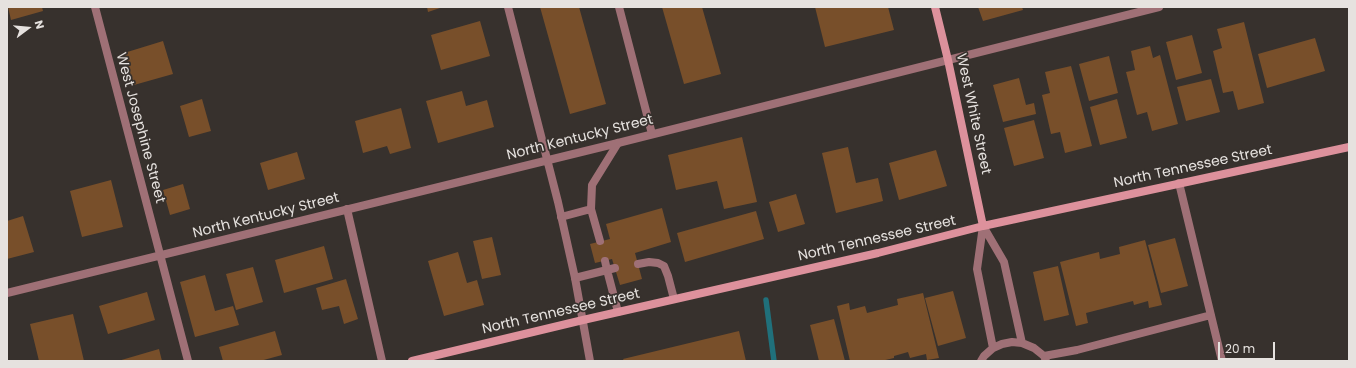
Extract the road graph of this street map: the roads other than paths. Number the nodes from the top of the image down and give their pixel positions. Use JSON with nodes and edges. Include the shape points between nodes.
{"nodes":[{"id":1,"x":95,"y":7,"type":"edge"},
{"id":2,"x":508,"y":7,"type":"edge"},
{"id":3,"x":619,"y":7,"type":"edge"},
{"id":4,"x":935,"y":7,"type":"edge"},
{"id":5,"x":1159,"y":7,"type":"edge"},
{"id":6,"x":948,"y":60,"type":"junction"},
{"id":7,"x":652,"y":134,"type":"junction"},
{"id":8,"x":618,"y":142,"type":"junction"},
{"id":9,"x":1349,"y":147,"type":"edge"},
{"id":10,"x":547,"y":160,"type":"junction"},
{"id":11,"x":1180,"y":183,"type":"junction"},
{"id":12,"x":347,"y":209,"type":"junction"},
{"id":13,"x":591,"y":209,"type":"junction"},
{"id":14,"x":561,"y":217,"type":"junction"},
{"id":15,"x":983,"y":226,"type":"junction"},
{"id":16,"x":600,"y":241,"type":"dead end"},
{"id":17,"x":160,"y":255,"type":"junction"},
{"id":18,"x":605,"y":261,"type":"dead end"},
{"id":19,"x":638,"y":264,"type":"dead end"},
{"id":20,"x":611,"y":269,"type":"junction"},
{"id":21,"x":575,"y":278,"type":"junction"},
{"id":22,"x":7,"y":293,"type":"edge"},
{"id":23,"x":674,"y":299,"type":"junction"},
{"id":24,"x":618,"y":312,"type":"junction"},
{"id":25,"x":1212,"y":315,"type":"junction"},
{"id":26,"x":582,"y":320,"type":"junction"},
{"id":27,"x":1022,"y":343,"type":"junction"},
{"id":28,"x":993,"y":348,"type":"junction"},
{"id":29,"x":430,"y":359,"type":"edge"},
{"id":30,"x":1045,"y":359,"type":"edge"},
{"id":31,"x":188,"y":361,"type":"edge"},
{"id":32,"x":382,"y":361,"type":"edge"},
{"id":33,"x":412,"y":361,"type":"edge"},
{"id":34,"x":590,"y":361,"type":"edge"},
{"id":35,"x":981,"y":361,"type":"edge"},
{"id":36,"x":1222,"y":361,"type":"edge"}],
"edges":[{"from":1,"to":17,"type":"street","name":"West Josephine Street"},
{"from":2,"to":10,"type":"street"},
{"from":3,"to":7,"type":"street"},
{"from":4,"to":6,"type":"street","name":"West White Street"},
{"from":5,"to":6,"type":"street","name":"North Kentucky Street"},
{"from":6,"to":7,"type":"street","name":"North Kentucky Street"},
{"from":6,"to":15,"type":"street","name":"West White Street"},
{"from":7,"to":8,"type":"street","name":"North Kentucky Street"},
{"from":8,"to":10,"type":"street","name":"North Kentucky Street"},
{"from":8,"to":13,"type":"street","via":[[592,185]]},
{"from":9,"to":11,"type":"street","name":"North Tennessee Street"},
{"from":10,"to":12,"type":"street","name":"North Kentucky Street"},
{"from":10,"to":14,"type":"street"},
{"from":11,"to":15,"type":"street","name":"North Tennessee Street"},
{"from":11,"to":25,"type":"street"},
{"from":12,"to":17,"type":"street","name":"North Kentucky Street"},
{"from":12,"to":32,"type":"street"},
{"from":13,"to":14,"type":"street"},
{"from":13,"to":16,"type":"street"},
{"from":14,"to":21,"type":"street"},
{"from":15,"to":23,"type":"street","name":"North Tennessee Street","via":[[878,253]]},
{"from":15,"to":27,"type":"street","via":[[1004,262]]},
{"from":15,"to":28,"type":"street","via":[[977,269]]},
{"from":17,"to":22,"type":"street","name":"North Kentucky Street"},
{"from":17,"to":31,"type":"street","name":"West Josephine Street"},
{"from":18,"to":20,"type":"street"},
{"from":19,"to":23,"type":"street","via":[[649,262],[664,266]]},
{"from":20,"to":21,"type":"street"},
{"from":20,"to":24,"type":"street"},
{"from":21,"to":26,"type":"street"},
{"from":23,"to":24,"type":"street","name":"North Tennessee Street"},
{"from":24,"to":26,"type":"street","name":"North Tennessee Street"},
{"from":25,"to":30,"type":"street"},
{"from":25,"to":36,"type":"street"},
{"from":26,"to":29,"type":"street","name":"North Tennessee Street"},
{"from":26,"to":34,"type":"street"},
{"from":27,"to":28,"type":"street","via":[[1012,342]]},
{"from":27,"to":30,"type":"street","via":[[1034,348]]},
{"from":28,"to":35,"type":"street"},
{"from":29,"to":33,"type":"street","name":"North Tennessee Street"}]}
